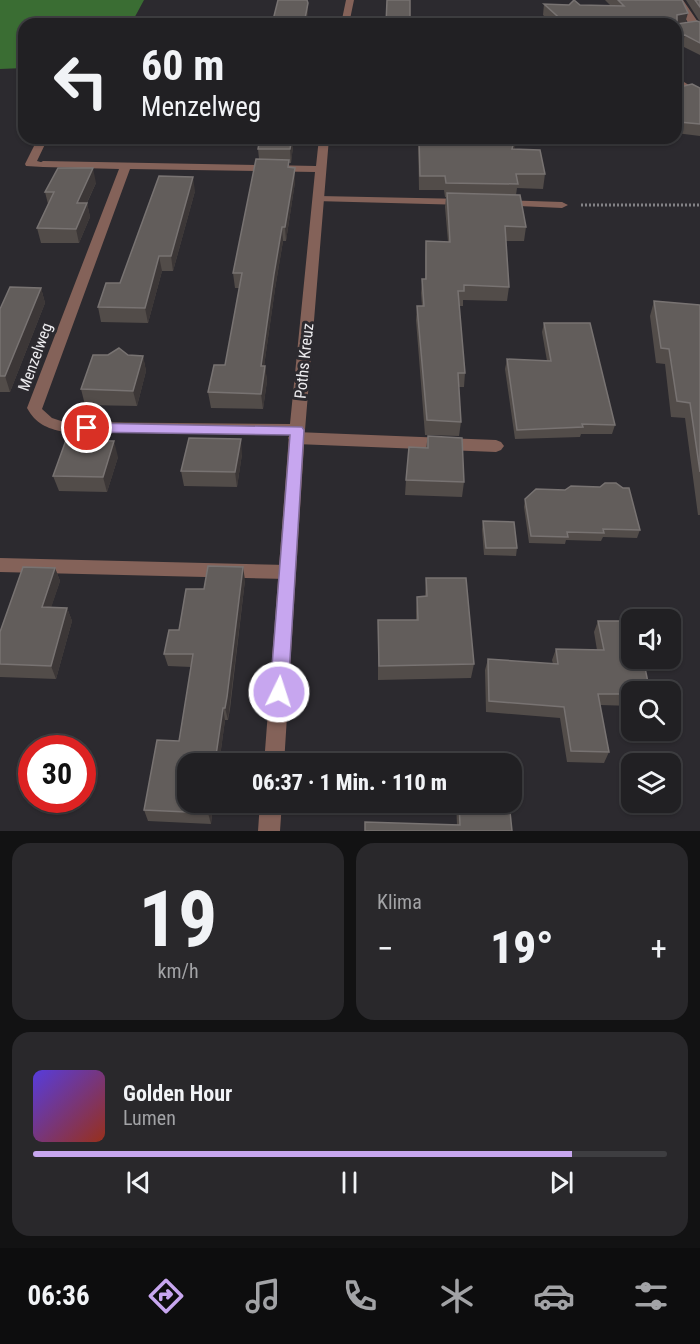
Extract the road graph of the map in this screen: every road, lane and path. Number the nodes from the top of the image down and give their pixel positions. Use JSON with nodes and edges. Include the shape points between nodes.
{"nodes":[{"id":1,"x":350,"y":0,"type":"edge"},
{"id":2,"x":679,"y":0,"type":"edge"},
{"id":3,"x":346,"y":18,"type":"edge"},
{"id":4,"x":693,"y":27,"type":"edge"},
{"id":5,"x":682,"y":84,"type":"edge"},
{"id":6,"x":700,"y":96,"type":"edge"},
{"id":7,"x":40,"y":144,"type":"edge"},
{"id":8,"x":324,"y":144,"type":"edge"},
{"id":9,"x":126,"y":166,"type":"junction"},
{"id":10,"x":322,"y":170,"type":"junction"},
{"id":11,"x":319,"y":199,"type":"junction"},
{"id":12,"x":562,"y":205,"type":"joint"},
{"id":13,"x":700,"y":205,"type":"edge"},
{"id":14,"x":297,"y":434,"type":"junction"},
{"id":15,"x":496,"y":447,"type":"dead end"},
{"id":16,"x":0,"y":565,"type":"edge"},
{"id":17,"x":287,"y":572,"type":"junction"},
{"id":18,"x":275,"y":753,"type":"edge"},
{"id":19,"x":270,"y":813,"type":"edge"},
{"id":20,"x":269,"y":831,"type":"edge"}],
"edges":[{"from":1,"to":3,"type":"street"},
{"from":2,"to":4,"type":"street"},
{"from":5,"to":6,"type":"street"},
{"from":7,"to":9,"type":"street","via":[[30,164]]},
{"from":8,"to":10,"type":"street","name":"Poths Kreuz"},
{"from":9,"to":10,"type":"street"},
{"from":9,"to":14,"type":"street","name":"Menzelweg","via":[[36,399],[38,417],[64,427]]},
{"from":10,"to":11,"type":"street","name":"Poths Kreuz"},
{"from":11,"to":12,"type":"street"},
{"from":11,"to":14,"type":"street","name":"Poths Kreuz"},
{"from":12,"to":13,"type":"path"},
{"from":14,"to":15,"type":"street"},
{"from":14,"to":17,"type":"street","name":"Poths Kreuz"},
{"from":16,"to":17,"type":"street"},
{"from":17,"to":18,"type":"street","name":"Poths Kreuz"},
{"from":19,"to":20,"type":"street"}]}
